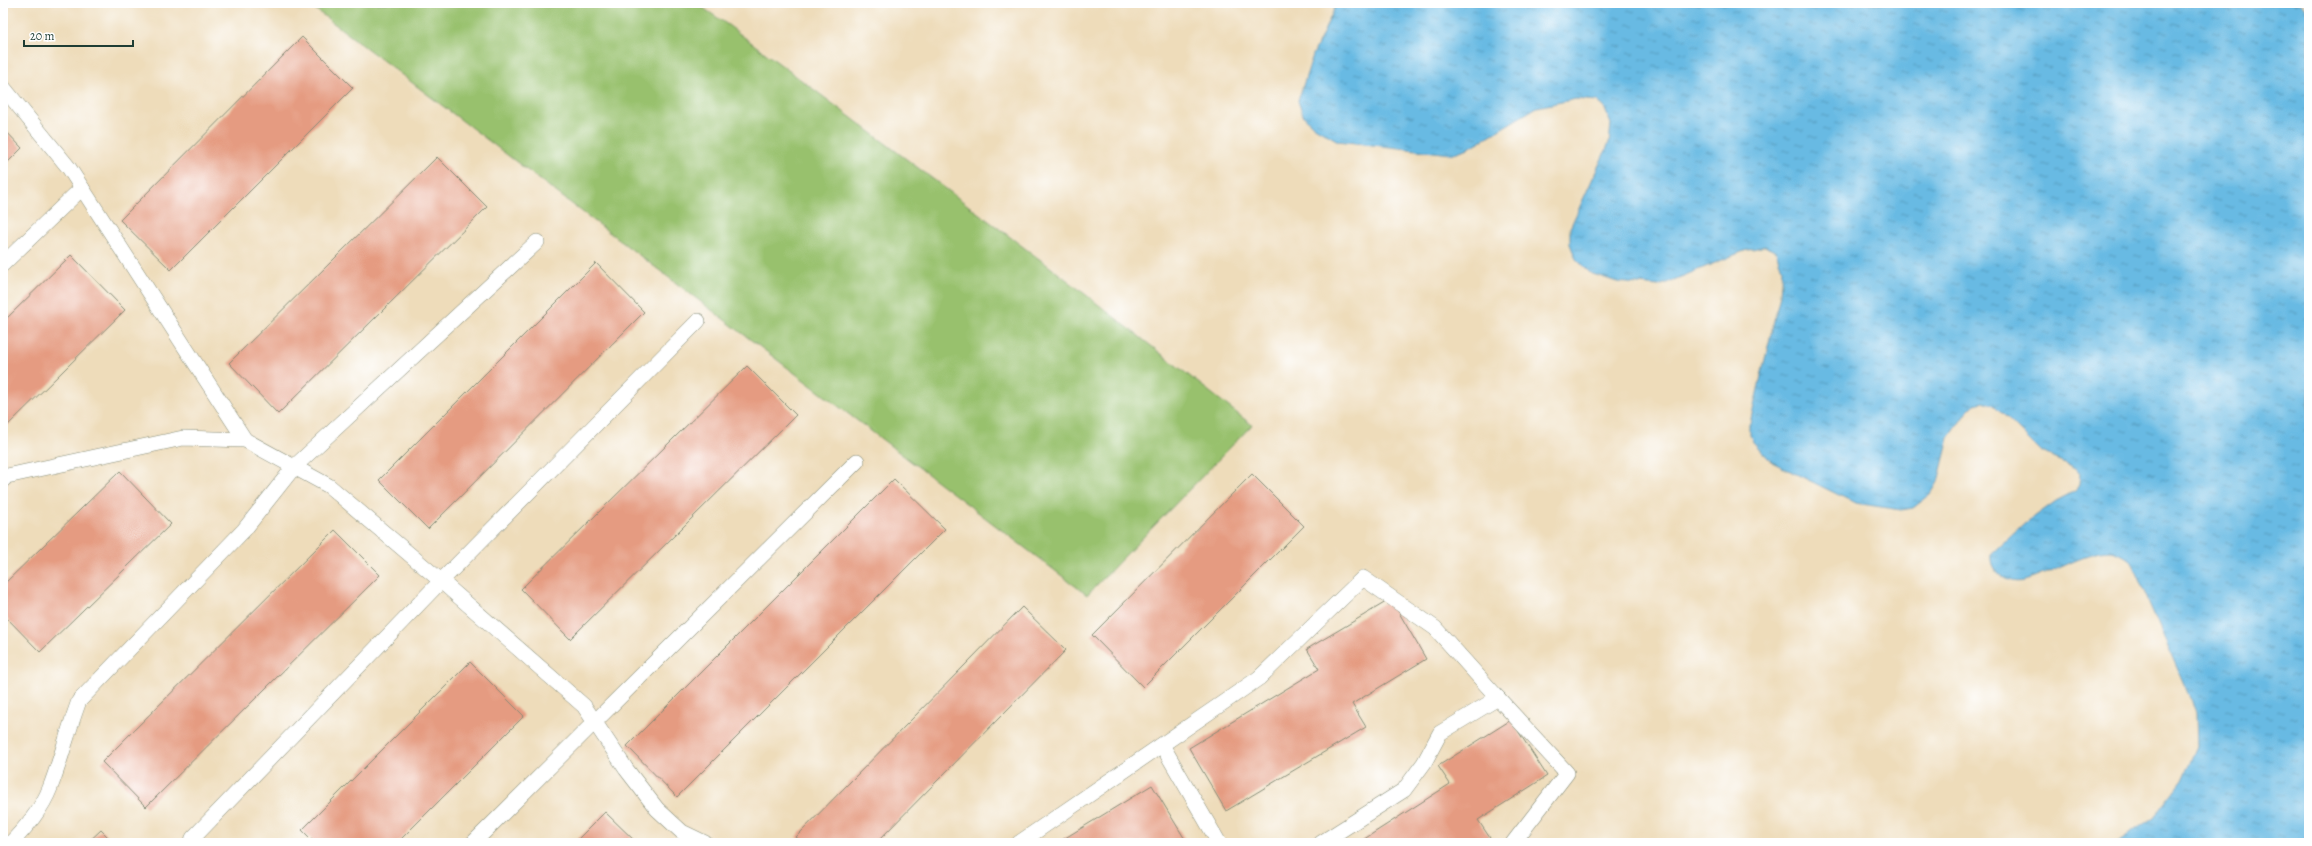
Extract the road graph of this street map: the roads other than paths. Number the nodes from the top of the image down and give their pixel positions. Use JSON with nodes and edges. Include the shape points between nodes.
{"nodes":[{"id":1,"x":3,"y":87,"type":"edge"},
{"id":2,"x":82,"y":188,"type":"junction"},
{"id":3,"x":537,"y":242,"type":"dead end"},
{"id":4,"x":3,"y":264,"type":"edge"},
{"id":5,"x":698,"y":321,"type":"dead end"},
{"id":6,"x":245,"y":440,"type":"junction"},
{"id":7,"x":857,"y":461,"type":"dead end"},
{"id":8,"x":294,"y":467,"type":"junction"},
{"id":9,"x":4,"y":476,"type":"edge"},
{"id":10,"x":441,"y":581,"type":"junction"},
{"id":11,"x":1498,"y":698,"type":"junction"},
{"id":12,"x":594,"y":721,"type":"junction"},
{"id":13,"x":1162,"y":745,"type":"junction"},
{"id":14,"x":11,"y":843,"type":"edge"},
{"id":15,"x":191,"y":843,"type":"edge"},
{"id":16,"x":473,"y":843,"type":"edge"},
{"id":17,"x":706,"y":843,"type":"edge"},
{"id":18,"x":1019,"y":843,"type":"edge"},
{"id":19,"x":1219,"y":843,"type":"edge"},
{"id":20,"x":1322,"y":843,"type":"edge"},
{"id":21,"x":1514,"y":843,"type":"edge"}],
"edges":[{"from":1,"to":2,"type":"lane","via":[[69,168]]},
{"from":2,"to":4,"type":"lane"},
{"from":2,"to":6,"type":"lane"},
{"from":3,"to":8,"type":"lane"},
{"from":5,"to":10,"type":"lane"},
{"from":6,"to":8,"type":"lane"},
{"from":6,"to":9,"type":"lane","via":[[183,438]]},
{"from":7,"to":12,"type":"lane"},
{"from":8,"to":10,"type":"lane","via":[[329,486]]},
{"from":8,"to":14,"type":"lane","via":[[244,530],[79,701],[66,734],[50,790],[30,823]]},
{"from":10,"to":12,"type":"lane","via":[[584,706]]},
{"from":10,"to":15,"type":"lane","via":[[193,838]]},
{"from":11,"to":13,"type":"lane","via":[[1435,628],[1363,578],[1259,678]]},
{"from":11,"to":20,"type":"lane","via":[[1440,733],[1424,763],[1404,790]]},
{"from":11,"to":21,"type":"lane","via":[[1567,773]]},
{"from":12,"to":16,"type":"lane"},
{"from":12,"to":17,"type":"lane","via":[[657,809],[682,832]]},
{"from":13,"to":18,"type":"lane"},
{"from":13,"to":19,"type":"lane"}]}
